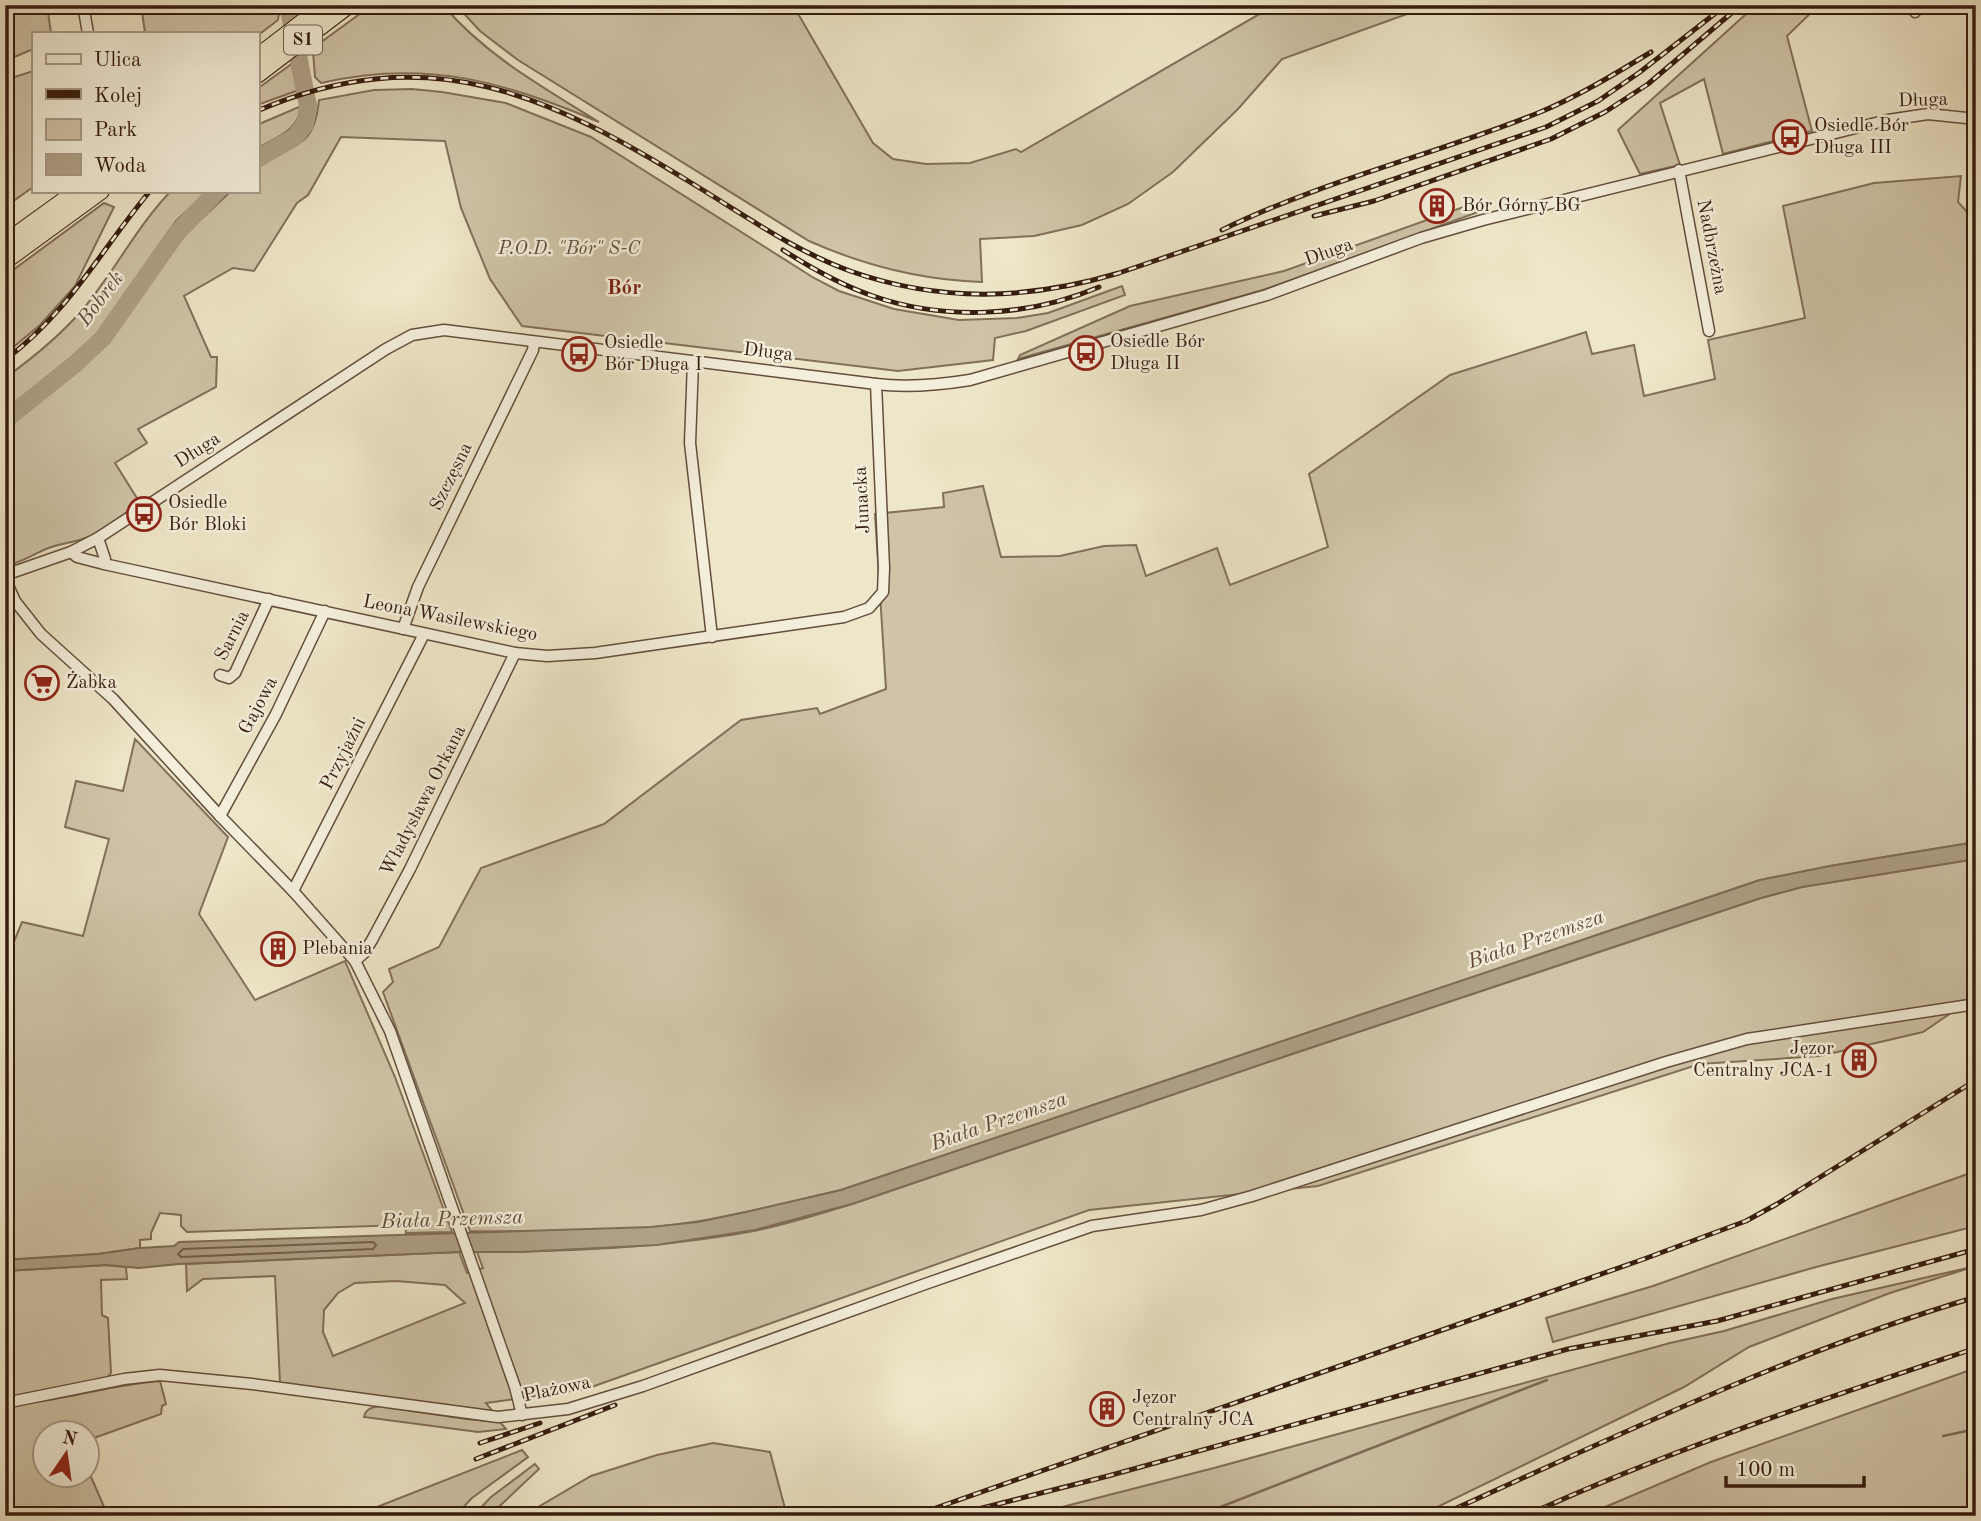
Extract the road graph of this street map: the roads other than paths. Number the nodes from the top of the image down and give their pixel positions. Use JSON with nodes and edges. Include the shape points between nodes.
{"nodes":[{"id":1,"x":83,"y":5,"type":"edge"},
{"id":2,"x":325,"y":5,"type":"edge"},
{"id":3,"x":349,"y":5,"type":"edge"},
{"id":4,"x":88,"y":32,"type":"edge"},
{"id":5,"x":259,"y":55,"type":"edge"},
{"id":6,"x":259,"y":73,"type":"edge"},
{"id":7,"x":1976,"y":119,"type":"edge"},
{"id":8,"x":1679,"y":170,"type":"junction"},
{"id":9,"x":76,"y":192,"type":"edge"},
{"id":10,"x":99,"y":192,"type":"edge"},
{"id":11,"x":61,"y":211,"type":"junction"},
{"id":12,"x":5,"y":243,"type":"edge"},
{"id":13,"x":5,"y":261,"type":"edge"},
{"id":14,"x":1709,"y":331,"type":"dead end"},
{"id":15,"x":534,"y":342,"type":"junction"},
{"id":16,"x":693,"y":362,"type":"junction"},
{"id":17,"x":876,"y":384,"type":"junction"},
{"id":18,"x":98,"y":538,"type":"junction"},
{"id":19,"x":71,"y":552,"type":"junction"},
{"id":20,"x":104,"y":564,"type":"junction"},
{"id":21,"x":5,"y":577,"type":"edge"},
{"id":22,"x":269,"y":599,"type":"junction"},
{"id":23,"x":869,"y":608,"type":"joint"},
{"id":24,"x":325,"y":611,"type":"junction"},
{"id":25,"x":403,"y":629,"type":"junction"},
{"id":26,"x":424,"y":634,"type":"junction"},
{"id":27,"x":712,"y":637,"type":"junction"},
{"id":28,"x":515,"y":653,"type":"junction"},
{"id":29,"x":220,"y":675,"type":"dead end"},
{"id":30,"x":220,"y":816,"type":"junction"},
{"id":31,"x":293,"y":891,"type":"junction"},
{"id":32,"x":355,"y":961,"type":"junction"},
{"id":33,"x":1976,"y":1004,"type":"edge"},
{"id":34,"x":5,"y":1403,"type":"edge"},
{"id":35,"x":522,"y":1415,"type":"junction"}],
"edges":[{"from":1,"to":4,"type":"street"},
{"from":2,"to":5,"type":"highway","number":"S1"},
{"from":3,"to":6,"type":"highway","number":"S1"},
{"from":7,"to":8,"type":"street","name":"Długa","via":[[1912,116]]},
{"from":8,"to":14,"type":"street","name":"Nadbrzeżna"},
{"from":8,"to":17,"type":"street","name":"Długa","via":[[1433,235],[1267,295],[971,380],[898,387]]},
{"from":9,"to":11,"type":"highway"},
{"from":10,"to":11,"type":"highway"},
{"from":11,"to":12,"type":"highway"},
{"from":11,"to":13,"type":"highway"},
{"from":15,"to":16,"type":"street","name":"Długa"},
{"from":15,"to":18,"type":"street","name":"Długa","via":[[444,330],[412,335]]},
{"from":15,"to":25,"type":"street","name":"Szczęsna","via":[[418,587]]},
{"from":16,"to":17,"type":"street","name":"Długa"},
{"from":16,"to":27,"type":"street","via":[[690,443]]},
{"from":17,"to":23,"type":"street","name":"Junacka","via":[[884,568],[883,592]]},
{"from":18,"to":19,"type":"street","name":"Długa"},
{"from":18,"to":20,"type":"street"},
{"from":19,"to":20,"type":"street","name":"Leona Wasilewskiego"},
{"from":19,"to":21,"type":"street","name":"Długa"},
{"from":20,"to":22,"type":"street","name":"Leona Wasilewskiego"},
{"from":21,"to":30,"type":"street","via":[[15,601],[41,634],[113,699]]},
{"from":22,"to":24,"type":"street","name":"Leona Wasilewskiego"},
{"from":22,"to":29,"type":"street","name":"Sarnia","via":[[235,673],[229,678]]},
{"from":23,"to":27,"type":"street","name":"Leona Wasilewskiego","via":[[844,617]]},
{"from":24,"to":25,"type":"street","name":"Leona Wasilewskiego"},
{"from":24,"to":30,"type":"street","name":"Gajowa"},
{"from":25,"to":26,"type":"street","name":"Leona Wasilewskiego"},
{"from":26,"to":28,"type":"street","name":"Leona Wasilewskiego"},
{"from":26,"to":31,"type":"street","name":"Przyjaźni"},
{"from":27,"to":28,"type":"street","name":"Leona Wasilewskiego","via":[[570,656]]},
{"from":28,"to":32,"type":"street","name":"Władysława Orkana","via":[[410,869],[372,940]]},
{"from":30,"to":31,"type":"street"},
{"from":31,"to":32,"type":"street"},
{"from":32,"to":35,"type":"street","via":[[390,1031]]},
{"from":33,"to":35,"type":"street","name":"Plażowa","via":[[1747,1039],[1252,1196],[1201,1210],[1092,1226],[643,1386],[568,1409]]},
{"from":34,"to":35,"type":"street","name":"Plażowa","via":[[160,1375],[498,1417]]}]}
